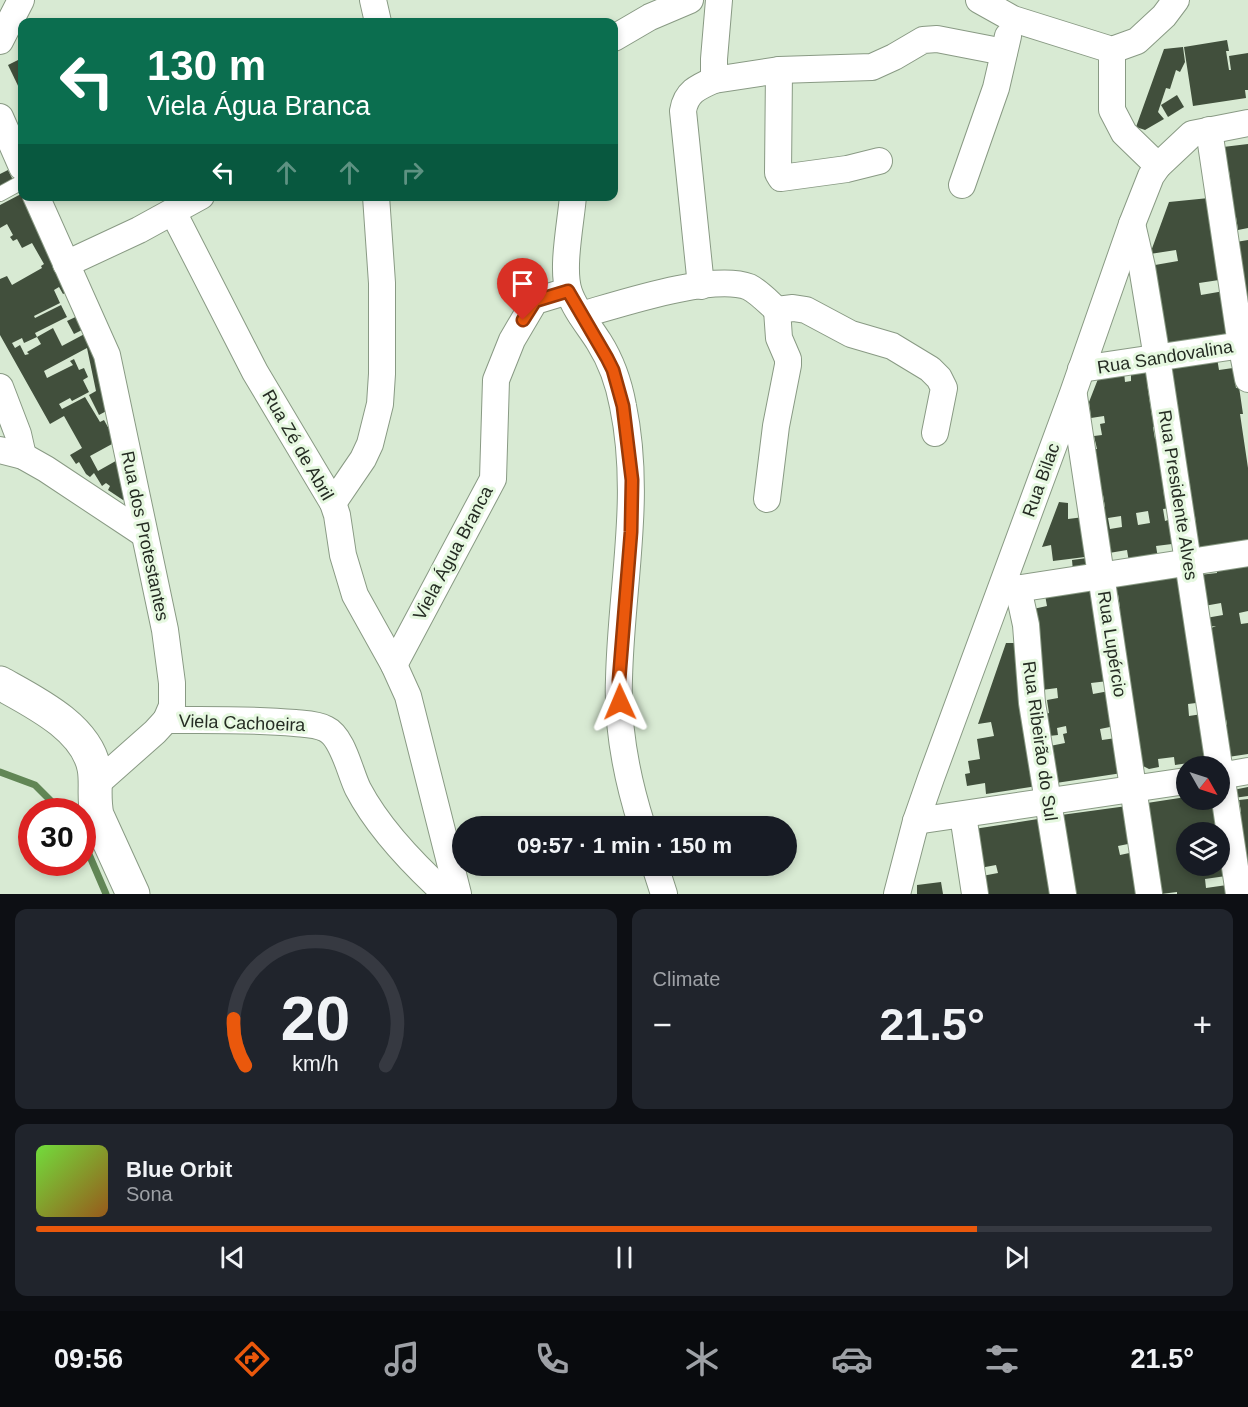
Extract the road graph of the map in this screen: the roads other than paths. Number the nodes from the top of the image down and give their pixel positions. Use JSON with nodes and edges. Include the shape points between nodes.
{"nodes":[{"id":1,"x":21,"y":0,"type":"edge"},
{"id":2,"x":374,"y":0,"type":"edge"},
{"id":3,"x":690,"y":0,"type":"edge"},
{"id":4,"x":719,"y":0,"type":"edge"},
{"id":5,"x":979,"y":0,"type":"edge"},
{"id":6,"x":1176,"y":0,"type":"edge"},
{"id":7,"x":377,"y":18,"type":"edge"},
{"id":8,"x":1013,"y":19,"type":"junction"},
{"id":9,"x":623,"y":32,"type":"edge"},
{"id":10,"x":0,"y":41,"type":"edge"},
{"id":11,"x":1112,"y":50,"type":"junction"},
{"id":12,"x":1004,"y":52,"type":"junction"},
{"id":13,"x":779,"y":70,"type":"junction"},
{"id":14,"x":714,"y":80,"type":"junction"},
{"id":15,"x":0,"y":117,"type":"edge"},
{"id":16,"x":1248,"y":123,"type":"edge"},
{"id":17,"x":1209,"y":129,"type":"junction"},
{"id":18,"x":18,"y":158,"type":"edge"},
{"id":19,"x":879,"y":161,"type":"dead end"},
{"id":20,"x":1158,"y":166,"type":"junction"},
{"id":21,"x":18,"y":184,"type":"edge"},
{"id":22,"x":962,"y":185,"type":"dead end"},
{"id":23,"x":0,"y":194,"type":"edge"},
{"id":24,"x":38,"y":201,"type":"edge"},
{"id":25,"x":193,"y":201,"type":"edge"},
{"id":26,"x":376,"y":201,"type":"edge"},
{"id":27,"x":572,"y":201,"type":"edge"},
{"id":28,"x":174,"y":212,"type":"junction"},
{"id":29,"x":1132,"y":224,"type":"junction"},
{"id":30,"x":66,"y":264,"type":"junction"},
{"id":31,"x":701,"y":286,"type":"junction"},
{"id":32,"x":568,"y":291,"type":"junction"},
{"id":33,"x":777,"y":310,"type":"junction"},
{"id":34,"x":581,"y":315,"type":"junction"},
{"id":35,"x":1245,"y":344,"type":"edge"},
{"id":36,"x":1157,"y":358,"type":"junction"},
{"id":37,"x":1081,"y":369,"type":"junction"},
{"id":38,"x":1248,"y":379,"type":"edge"},
{"id":39,"x":0,"y":387,"type":"edge"},
{"id":40,"x":1073,"y":393,"type":"junction"},
{"id":41,"x":935,"y":434,"type":"dead end"},
{"id":42,"x":11,"y":453,"type":"edge"},
{"id":43,"x":767,"y":499,"type":"dead end"},
{"id":44,"x":333,"y":503,"type":"junction"},
{"id":45,"x":144,"y":534,"type":"junction"},
{"id":46,"x":1248,"y":553,"type":"edge"},
{"id":47,"x":1189,"y":562,"type":"junction"},
{"id":48,"x":1102,"y":576,"type":"junction"},
{"id":49,"x":1009,"y":590,"type":"junction"},
{"id":50,"x":394,"y":665,"type":"junction"},
{"id":51,"x":0,"y":683,"type":"edge"},
{"id":52,"x":166,"y":720,"type":"junction"},
{"id":53,"x":1218,"y":756,"type":"edge"},
{"id":54,"x":1230,"y":771,"type":"edge"},
{"id":55,"x":1248,"y":771,"type":"edge"},
{"id":56,"x":1176,"y":783,"type":"edge"},
{"id":57,"x":94,"y":786,"type":"junction"},
{"id":58,"x":1134,"y":789,"type":"junction"},
{"id":59,"x":1048,"y":802,"type":"junction"},
{"id":60,"x":1226,"y":810,"type":"edge"},
{"id":61,"x":963,"y":815,"type":"junction"},
{"id":62,"x":639,"y":816,"type":"edge"},
{"id":63,"x":916,"y":821,"type":"junction"},
{"id":64,"x":658,"y":876,"type":"edge"},
{"id":65,"x":133,"y":894,"type":"edge"},
{"id":66,"x":446,"y":894,"type":"edge"},
{"id":67,"x":458,"y":894,"type":"edge"},
{"id":68,"x":664,"y":894,"type":"edge"},
{"id":69,"x":897,"y":894,"type":"edge"},
{"id":70,"x":975,"y":894,"type":"edge"},
{"id":71,"x":1063,"y":894,"type":"edge"},
{"id":72,"x":1149,"y":894,"type":"edge"},
{"id":73,"x":1239,"y":894,"type":"edge"}],
"edges":[{"from":1,"to":10,"type":"street"},
{"from":2,"to":7,"type":"street"},
{"from":3,"to":9,"type":"street"},
{"from":4,"to":14,"type":"street"},
{"from":5,"to":8,"type":"street"},
{"from":6,"to":11,"type":"street","via":[[1137,41]]},
{"from":8,"to":11,"type":"street"},
{"from":8,"to":12,"type":"street"},
{"from":11,"to":20,"type":"street","via":[[1112,110],[1124,133]]},
{"from":12,"to":13,"type":"street","via":[[937,39],[923,40],[872,67]]},
{"from":12,"to":22,"type":"street","via":[[996,88]]},
{"from":13,"to":14,"type":"street"},
{"from":13,"to":19,"type":"street","via":[[781,178]]},
{"from":14,"to":31,"type":"street","via":[[690,93],[683,111]]},
{"from":15,"to":18,"type":"street"},
{"from":16,"to":17,"type":"street","name":"Rua Bilac"},
{"from":17,"to":20,"type":"street","name":"Rua Bilac","via":[[1192,134]]},
{"from":17,"to":35,"type":"street","via":[[1240,338]]},
{"from":20,"to":29,"type":"street","name":"Rua Bilac"},
{"from":21,"to":23,"type":"lane"},
{"from":24,"to":30,"type":"street","name":"Rua dos Protestantes"},
{"from":25,"to":28,"type":"street"},
{"from":26,"to":44,"type":"street","via":[[382,284],[380,404],[363,459]]},
{"from":27,"to":32,"type":"street","via":[[565,271]]},
{"from":28,"to":30,"type":"street"},
{"from":28,"to":44,"type":"street","name":"Rua Zé de Abril","via":[[255,372]]},
{"from":29,"to":36,"type":"street","name":"Rua Presidente Alves"},
{"from":29,"to":37,"type":"street","name":"Rua Bilac"},
{"from":30,"to":45,"type":"street","name":"Rua dos Protestantes","via":[[107,356]]},
{"from":31,"to":33,"type":"street","via":[[734,283],[751,288]]},
{"from":31,"to":34,"type":"street","via":[[667,291]]},
{"from":32,"to":34,"type":"street"},
{"from":32,"to":50,"type":"street","name":"Viela Água Branca","via":[[535,301],[512,340],[496,380],[493,479]]},
{"from":33,"to":41,"type":"street","via":[[806,310],[851,334],[892,346],[930,369],[944,388]]},
{"from":33,"to":43,"type":"street","via":[[779,338],[788,365]]},
{"from":34,"to":62,"type":"street","via":[[613,370],[625,417],[632,480],[631,532],[619,680],[629,785]]},
{"from":35,"to":36,"type":"street","name":"Rua Sandovalina"},
{"from":35,"to":38,"type":"street"},
{"from":36,"to":37,"type":"street","name":"Rua Sandovalina"},
{"from":36,"to":47,"type":"street","name":"Rua Presidente Alves"},
{"from":37,"to":40,"type":"street","name":"Rua Bilac"},
{"from":39,"to":42,"type":"street","via":[[18,434]]},
{"from":40,"to":48,"type":"street","name":"Rua Lupércio"},
{"from":40,"to":49,"type":"street","name":"Rua Bilac"},
{"from":42,"to":45,"type":"street","via":[[75,488]]},
{"from":44,"to":50,"type":"street","name":"Rua Zé de Abril","via":[[355,596]]},
{"from":45,"to":52,"type":"street","name":"Rua dos Protestantes","via":[[170,660],[172,706]]},
{"from":46,"to":47,"type":"street"},
{"from":47,"to":48,"type":"street"},
{"from":47,"to":53,"type":"street","name":"Rua Presidente Alves"},
{"from":48,"to":49,"type":"street"},
{"from":48,"to":58,"type":"street","name":"Rua Lupércio"},
{"from":49,"to":59,"type":"street","name":"Rua Ribeirão do Sul","via":[[1026,625],[1032,704]]},
{"from":49,"to":63,"type":"street","name":"Rua Bilac"},
{"from":50,"to":67,"type":"street","name":"Rua Zé de Abril","via":[[408,696]]},
{"from":51,"to":57,"type":"street","via":[[79,736],[90,753]]},
{"from":52,"to":57,"type":"street"},
{"from":52,"to":66,"type":"street","name":"Viela Cachoeira","via":[[248,719],[327,729],[339,743],[358,789],[379,820]]},
{"from":54,"to":55,"type":"street"},
{"from":56,"to":58,"type":"street"},
{"from":57,"to":65,"type":"street","via":[[97,814]]},
{"from":58,"to":59,"type":"street"},
{"from":58,"to":72,"type":"street","name":"Rua Lupércio"},
{"from":59,"to":61,"type":"street"},
{"from":59,"to":71,"type":"street","name":"Rua Ribeirão do Sul"},
{"from":60,"to":73,"type":"street","name":"Rua Presidente Alves"},
{"from":61,"to":63,"type":"street"},
{"from":61,"to":70,"type":"street"},
{"from":63,"to":69,"type":"street","name":"Rua Bilac"},
{"from":64,"to":68,"type":"street"}]}
